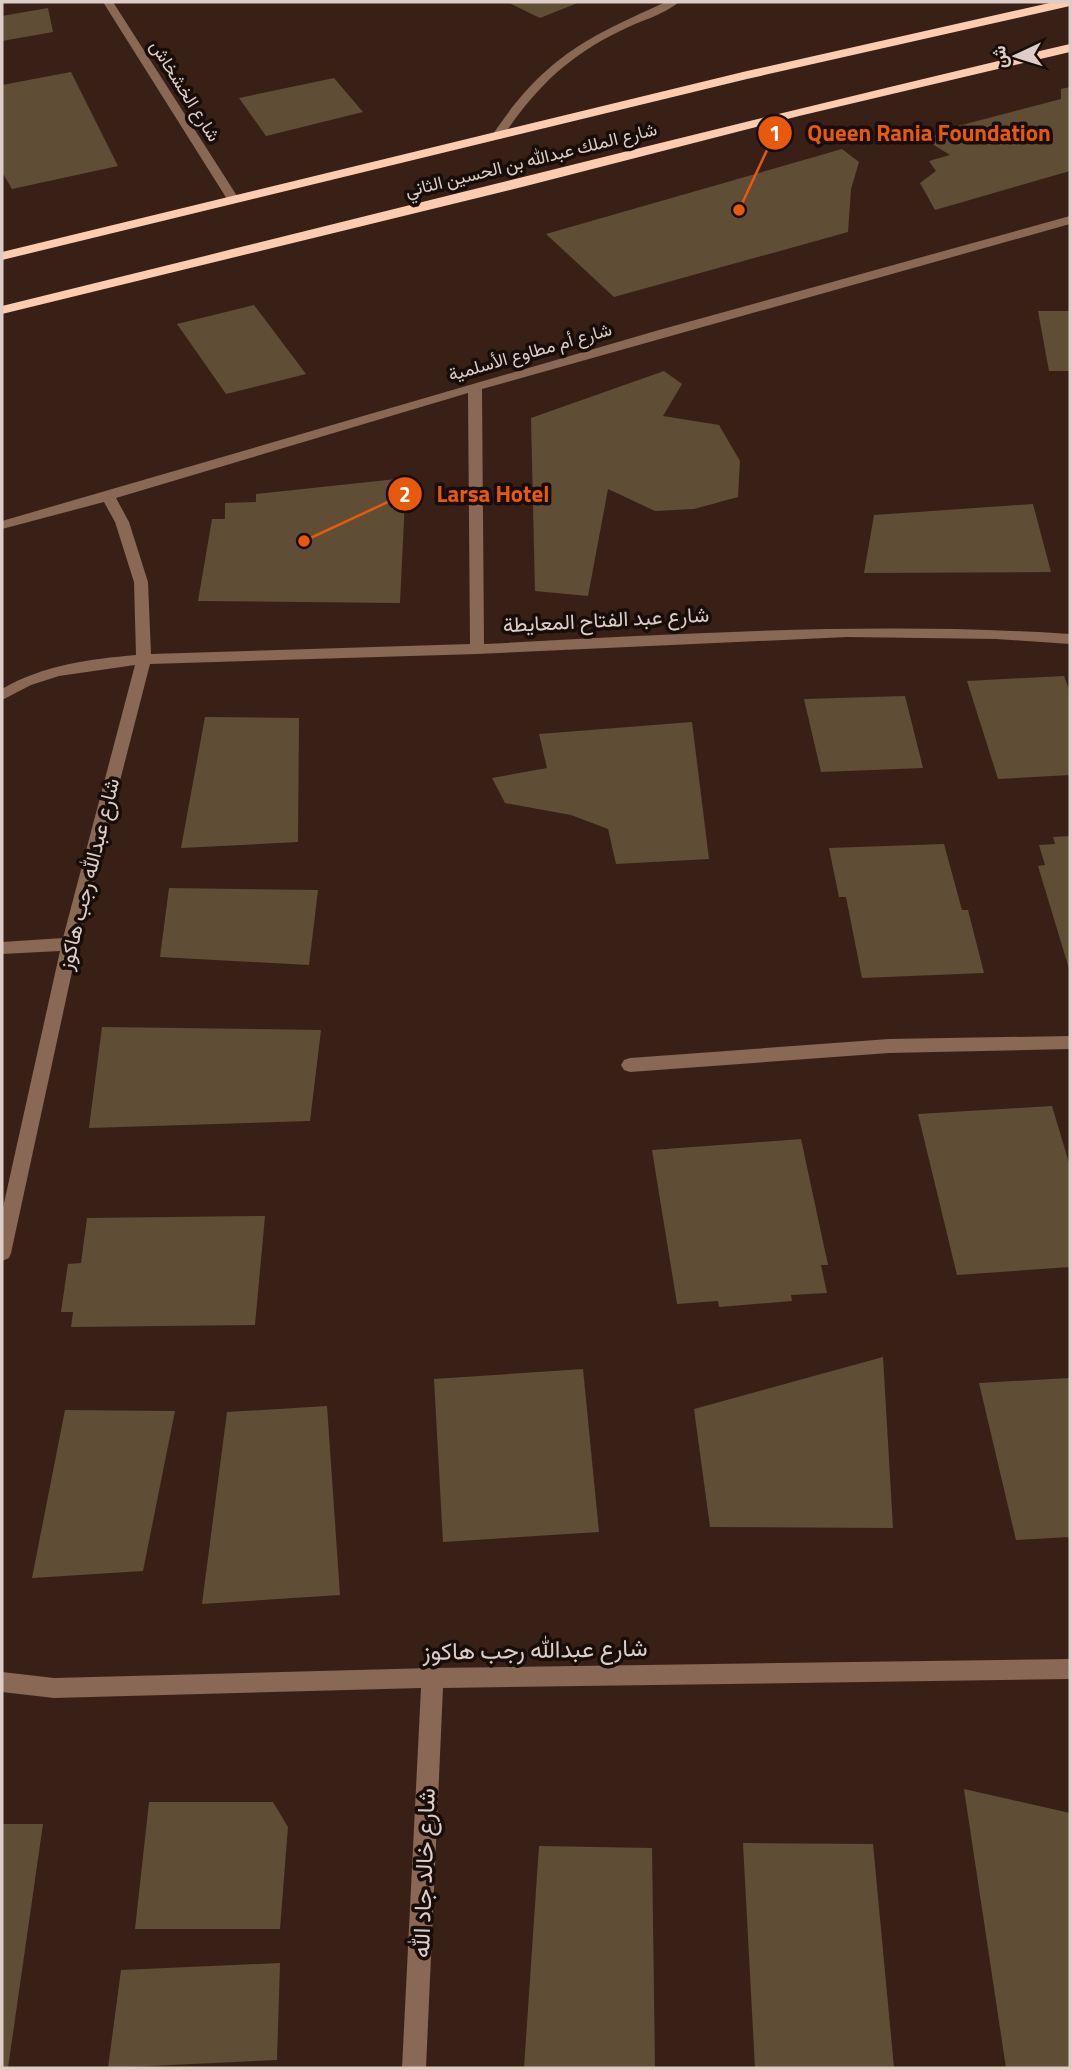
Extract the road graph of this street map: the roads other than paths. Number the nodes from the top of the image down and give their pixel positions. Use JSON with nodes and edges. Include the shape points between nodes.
{"nodes":[{"id":1,"x":108,"y":2,"type":"edge"},
{"id":2,"x":674,"y":2,"type":"edge"},
{"id":3,"x":1070,"y":2,"type":"edge"},
{"id":4,"x":1070,"y":48,"type":"edge"},
{"id":5,"x":497,"y":137,"type":"junction"},
{"id":6,"x":233,"y":199,"type":"junction"},
{"id":7,"x":1070,"y":220,"type":"edge"},
{"id":8,"x":2,"y":256,"type":"edge"},
{"id":9,"x":2,"y":310,"type":"edge"},
{"id":10,"x":475,"y":386,"type":"junction"},
{"id":11,"x":108,"y":498,"type":"junction"},
{"id":12,"x":2,"y":525,"type":"edge"},
{"id":13,"x":1070,"y":639,"type":"edge"},
{"id":14,"x":477,"y":649,"type":"junction"},
{"id":15,"x":144,"y":659,"type":"junction"},
{"id":16,"x":2,"y":695,"type":"edge"},
{"id":17,"x":70,"y":944,"type":"junction"},
{"id":18,"x":2,"y":948,"type":"edge"},
{"id":19,"x":1070,"y":1042,"type":"edge"},
{"id":20,"x":629,"y":1065,"type":"dead end"},
{"id":21,"x":2,"y":1254,"type":"edge"},
{"id":22,"x":1070,"y":1669,"type":"edge"},
{"id":23,"x":432,"y":1678,"type":"junction"},
{"id":24,"x":2,"y":1682,"type":"edge"},
{"id":25,"x":414,"y":2068,"type":"edge"}],
"edges":[{"from":1,"to":6,"type":"street","name":"شارع الخشخاش"},
{"from":2,"to":5,"type":"street","via":[[567,56],[528,90]]},
{"from":3,"to":5,"type":"highway","name":"شارع الملك عبدالله بن الحسين الثاني"},
{"from":4,"to":9,"type":"highway","name":"شارع الملك عبدالله بن الحسين الثاني"},
{"from":5,"to":6,"type":"highway","name":"شارع الملك عبدالله بن الحسين الثاني"},
{"from":6,"to":8,"type":"highway","name":"شارع الملك عبدالله بن الحسين الثاني"},
{"from":7,"to":10,"type":"street","name":"شارع أم مطاوع الأسلمية"},
{"from":10,"to":11,"type":"street","name":"شارع أم مطاوع الأسلمية"},
{"from":10,"to":14,"type":"street"},
{"from":11,"to":12,"type":"street","name":"شارع أم مطاوع الأسلمية"},
{"from":11,"to":15,"type":"street","name":"شارع عبدالله رجب هاكوز","via":[[122,522],[141,582]]},
{"from":13,"to":14,"type":"street","name":"شارع عبد الفتاح المعايطة","via":[[972,633],[834,633]]},
{"from":14,"to":15,"type":"street","name":"شارع عبد الفتاح المعايطة"},
{"from":15,"to":16,"type":"street","name":"شارع عبد الفتاح المعايطة","via":[[40,675]]},
{"from":15,"to":17,"type":"street","name":"شارع عبدالله رجب هاكوز"},
{"from":17,"to":18,"type":"street"},
{"from":17,"to":21,"type":"street","name":"شارع عبدالله رجب هاكوز"},
{"from":19,"to":20,"type":"street","via":[[889,1046]]},
{"from":22,"to":23,"type":"street","name":"شارع عبدالله رجب هاكوز"},
{"from":23,"to":24,"type":"street","name":"شارع عبدالله رجب هاكوز","via":[[54,1688]]},
{"from":23,"to":25,"type":"street","name":"شارع خالد جاد الله"}]}
